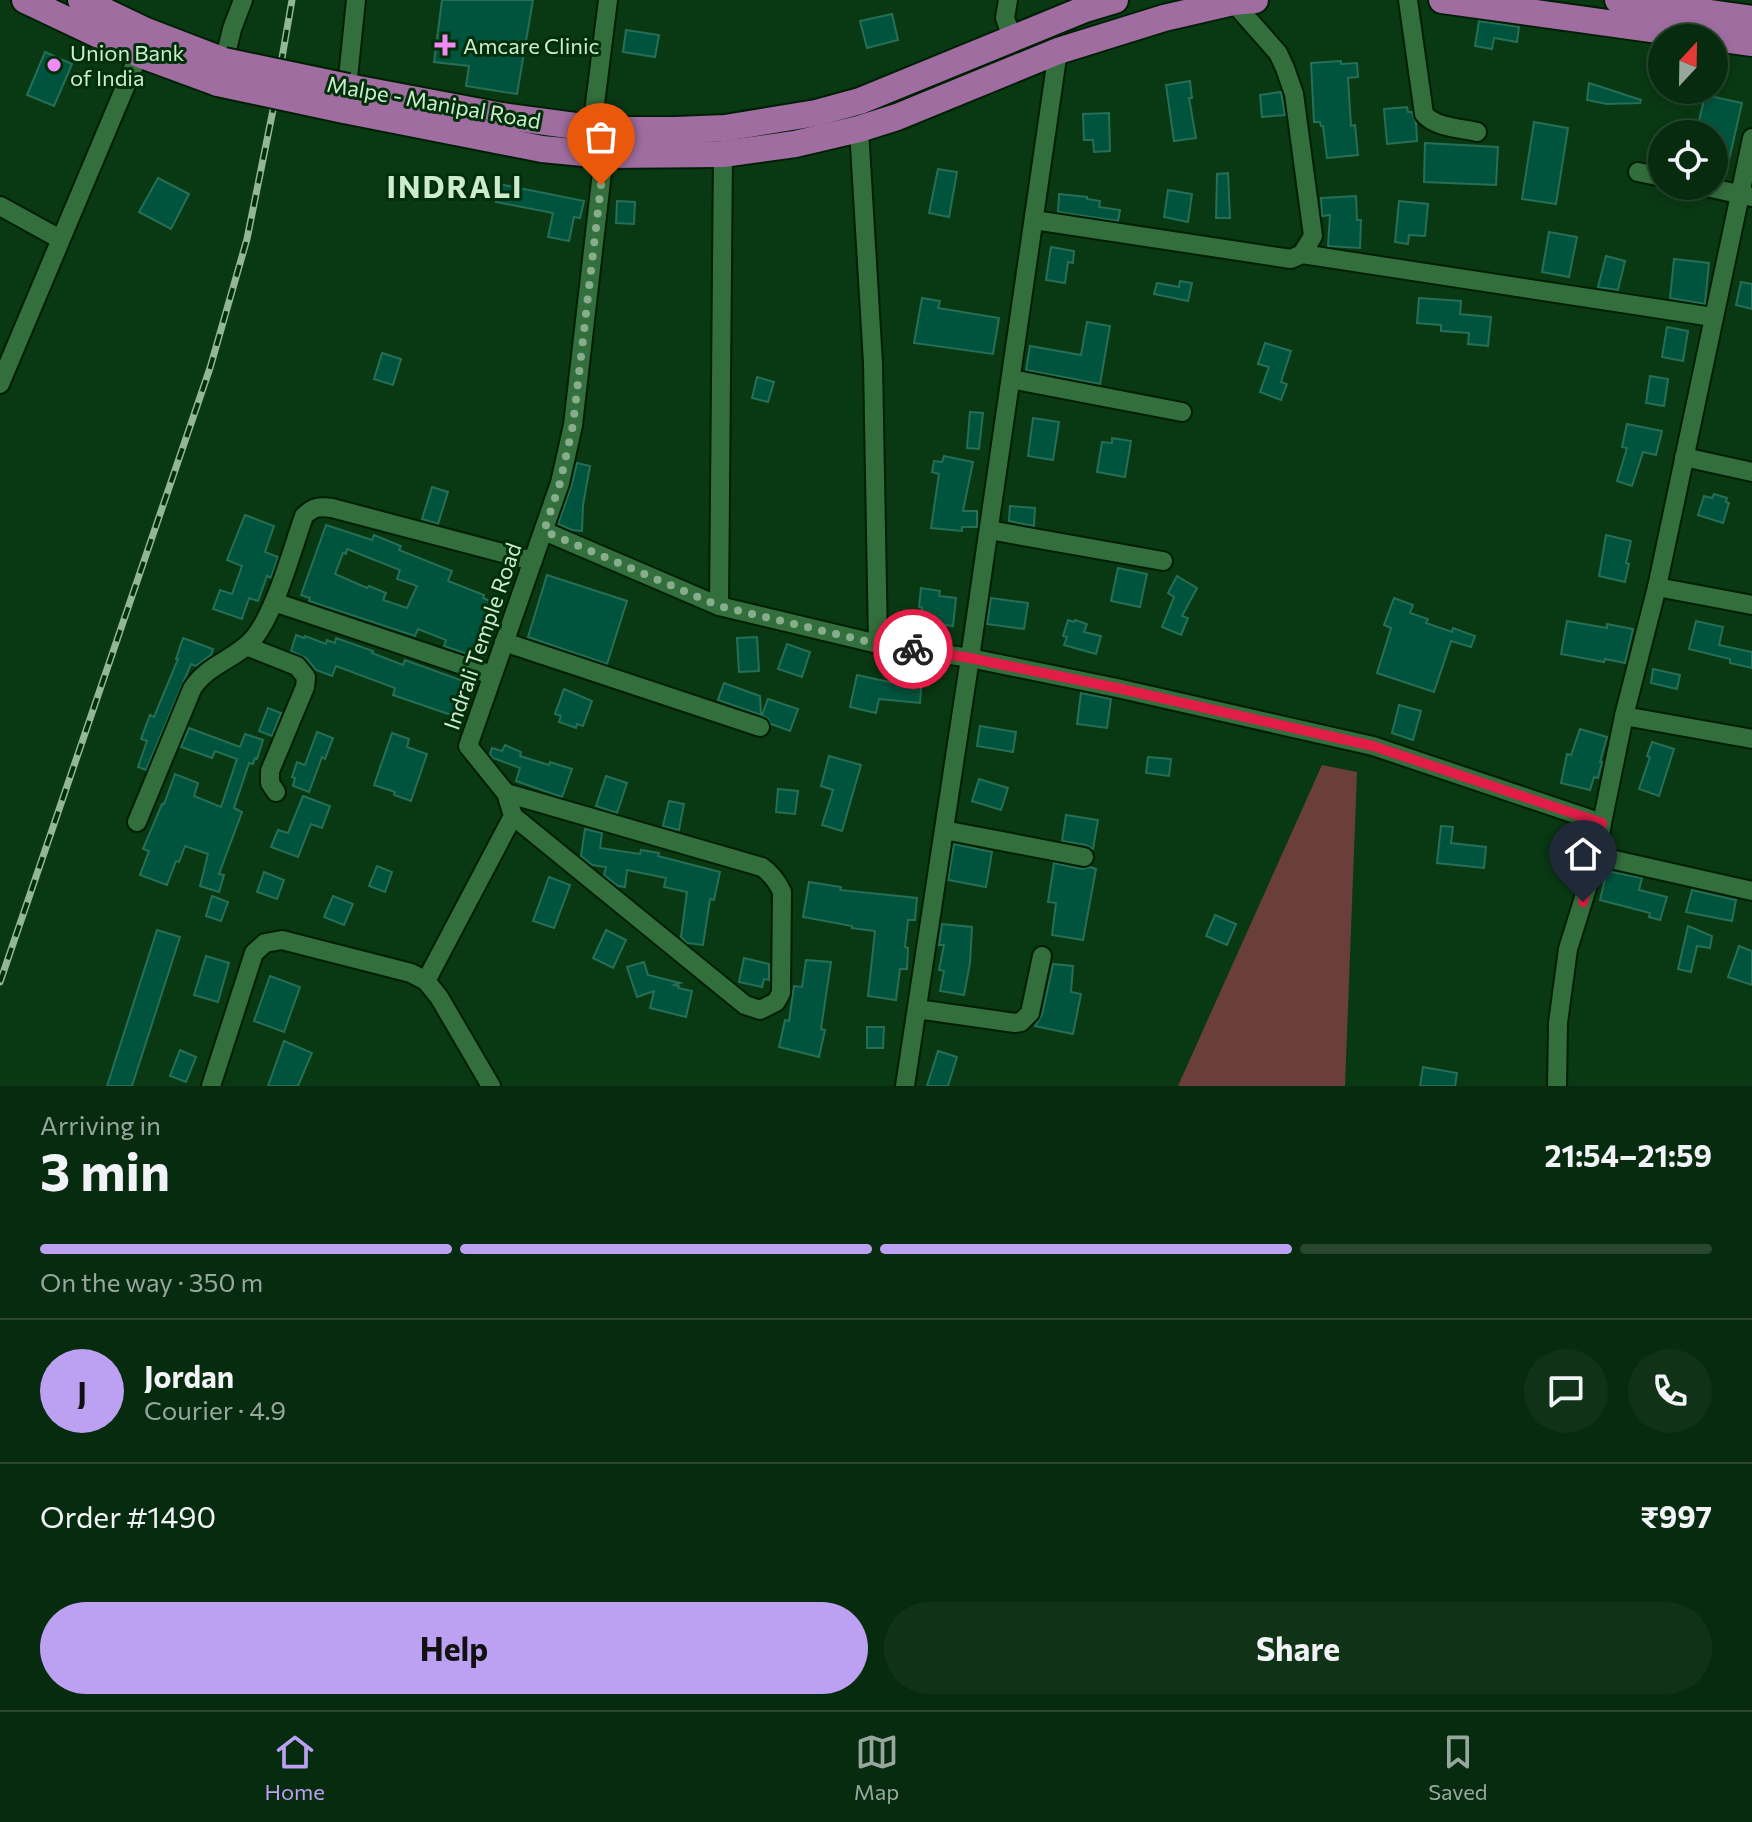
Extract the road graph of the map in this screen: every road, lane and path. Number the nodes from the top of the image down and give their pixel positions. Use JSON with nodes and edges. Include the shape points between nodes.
{"nodes":[{"id":1,"x":25,"y":0,"type":"edge"},
{"id":2,"x":81,"y":0,"type":"edge"},
{"id":3,"x":243,"y":0,"type":"edge"},
{"id":4,"x":356,"y":0,"type":"edge"},
{"id":5,"x":608,"y":0,"type":"edge"},
{"id":6,"x":1008,"y":0,"type":"edge"},
{"id":7,"x":1115,"y":0,"type":"edge"},
{"id":8,"x":1408,"y":0,"type":"edge"},
{"id":9,"x":1442,"y":0,"type":"edge"},
{"id":10,"x":1618,"y":0,"type":"edge"},
{"id":11,"x":1244,"y":1,"type":"edge"},
{"id":12,"x":1750,"y":20,"type":"edge"},
{"id":13,"x":1013,"y":40,"type":"junction"},
{"id":14,"x":1058,"y":51,"type":"junction"},
{"id":15,"x":139,"y":54,"type":"junction"},
{"id":16,"x":221,"y":72,"type":"junction"},
{"id":17,"x":346,"y":98,"type":"junction"},
{"id":18,"x":789,"y":118,"type":"junction"},
{"id":19,"x":592,"y":128,"type":"junction"},
{"id":20,"x":859,"y":129,"type":"junction"},
{"id":21,"x":1477,"y":132,"type":"dead end"},
{"id":22,"x":1752,"y":138,"type":"edge"},
{"id":23,"x":795,"y":144,"type":"junction"},
{"id":24,"x":723,"y":154,"type":"junction"},
{"id":25,"x":604,"y":155,"type":"junction"},
{"id":26,"x":1638,"y":172,"type":"dead end"},
{"id":27,"x":1648,"y":174,"type":"edge"},
{"id":28,"x":1745,"y":196,"type":"edge"},
{"id":29,"x":0,"y":206,"type":"edge"},
{"id":30,"x":1034,"y":220,"type":"junction"},
{"id":31,"x":60,"y":239,"type":"junction"},
{"id":32,"x":1302,"y":254,"type":"junction"},
{"id":33,"x":1713,"y":317,"type":"junction"},
{"id":34,"x":1011,"y":379,"type":"junction"},
{"id":35,"x":0,"y":384,"type":"edge"},
{"id":36,"x":1182,"y":412,"type":"dead end"},
{"id":37,"x":1684,"y":457,"type":"junction"},
{"id":38,"x":1752,"y":472,"type":"edge"},
{"id":39,"x":989,"y":530,"type":"junction"},
{"id":40,"x":544,"y":531,"type":"junction"},
{"id":41,"x":533,"y":561,"type":"junction"},
{"id":42,"x":1163,"y":561,"type":"dead end"},
{"id":43,"x":1657,"y":587,"type":"junction"},
{"id":44,"x":274,"y":602,"type":"junction"},
{"id":45,"x":1752,"y":605,"type":"edge"},
{"id":46,"x":719,"y":606,"type":"junction"},
{"id":47,"x":504,"y":642,"type":"junction"},
{"id":48,"x":878,"y":644,"type":"junction"},
{"id":49,"x":246,"y":646,"type":"junction"},
{"id":50,"x":970,"y":658,"type":"junction"},
{"id":51,"x":492,"y":675,"type":"junction"},
{"id":52,"x":1624,"y":716,"type":"junction"},
{"id":53,"x":760,"y":727,"type":"dead end"},
{"id":54,"x":1752,"y":739,"type":"edge"},
{"id":55,"x":276,"y":792,"type":"dead end"},
{"id":56,"x":506,"y":793,"type":"junction"},
{"id":57,"x":513,"y":816,"type":"junction"},
{"id":58,"x":137,"y":822,"type":"dead end"},
{"id":59,"x":1602,"y":823,"type":"junction"},
{"id":60,"x":944,"y":830,"type":"junction"},
{"id":61,"x":1597,"y":856,"type":"junction"},
{"id":62,"x":1084,"y":857,"type":"dead end"},
{"id":63,"x":1752,"y":891,"type":"edge"},
{"id":64,"x":1042,"y":956,"type":"dead end"},
{"id":65,"x":426,"y":981,"type":"junction"},
{"id":66,"x":917,"y":1009,"type":"junction"},
{"id":67,"x":211,"y":1086,"type":"edge"},
{"id":68,"x":491,"y":1086,"type":"edge"},
{"id":69,"x":905,"y":1086,"type":"edge"},
{"id":70,"x":1557,"y":1086,"type":"edge"}],
"edges":[{"from":1,"to":15,"type":"highway"},
{"from":2,"to":16,"type":"highway","name":"Malpe - Manipal Road"},
{"from":3,"to":16,"type":"street"},
{"from":4,"to":17,"type":"street"},
{"from":5,"to":19,"type":"street"},
{"from":6,"to":13,"type":"street","via":[[1005,18]]},
{"from":7,"to":13,"type":"highway","name":"Malpe - Manipal Road"},
{"from":8,"to":21,"type":"street","via":[[1424,114],[1436,123]]},
{"from":9,"to":12,"type":"highway"},
{"from":10,"to":12,"type":"highway"},
{"from":11,"to":14,"type":"highway","via":[[1164,18]]},
{"from":11,"to":32,"type":"street","via":[[1278,53],[1294,94],[1313,236]]},
{"from":13,"to":18,"type":"highway","name":"Malpe - Manipal Road","via":[[860,101]]},
{"from":14,"to":20,"type":"highway"},
{"from":14,"to":30,"type":"street"},
{"from":15,"to":16,"type":"highway"},
{"from":15,"to":31,"type":"street"},
{"from":16,"to":17,"type":"highway","name":"Malpe - Manipal Road","bridge":true},
{"from":17,"to":19,"type":"highway","name":"Malpe - Manipal Road"},
{"from":17,"to":25,"type":"highway","via":[[542,149]]},
{"from":18,"to":19,"type":"highway","name":"Malpe - Manipal Road","via":[[688,130]]},
{"from":18,"to":23,"type":"highway"},
{"from":20,"to":23,"type":"highway"},
{"from":20,"to":48,"type":"street","via":[[873,363]]},
{"from":22,"to":28,"type":"street"},
{"from":23,"to":24,"type":"highway"},
{"from":24,"to":25,"type":"highway"},
{"from":24,"to":46,"type":"street"},
{"from":25,"to":40,"type":"street","name":"Indrali Temple Road","via":[[573,425]]},
{"from":26,"to":27,"type":"street"},
{"from":28,"to":33,"type":"street"},
{"from":29,"to":31,"type":"street"},
{"from":30,"to":32,"type":"street","via":[[1291,259]]},
{"from":30,"to":34,"type":"street"},
{"from":31,"to":35,"type":"street"},
{"from":32,"to":33,"type":"street"},
{"from":33,"to":37,"type":"street"},
{"from":34,"to":36,"type":"street"},
{"from":34,"to":39,"type":"street"},
{"from":37,"to":38,"type":"street"},
{"from":37,"to":43,"type":"street"},
{"from":39,"to":42,"type":"street"},
{"from":39,"to":50,"type":"street"},
{"from":40,"to":41,"type":"street","name":"Indrali Temple Road"},
{"from":40,"to":46,"type":"street"},
{"from":41,"to":44,"type":"street","via":[[320,506],[304,516]]},
{"from":41,"to":47,"type":"street","name":"Indrali Temple Road"},
{"from":43,"to":45,"type":"street"},
{"from":43,"to":52,"type":"street"},
{"from":44,"to":49,"type":"street"},
{"from":44,"to":51,"type":"street"},
{"from":46,"to":48,"type":"street"},
{"from":47,"to":51,"type":"street","name":"Indrali Temple Road"},
{"from":47,"to":53,"type":"street"},
{"from":48,"to":50,"type":"street"},
{"from":49,"to":55,"type":"street","via":[[297,666],[306,677],[270,771]]},
{"from":49,"to":58,"type":"street","via":[[198,678]]},
{"from":50,"to":59,"type":"street","via":[[1373,746]]},
{"from":50,"to":60,"type":"street"},
{"from":51,"to":56,"type":"street","name":"Indrali Temple Road","via":[[468,746]]},
{"from":52,"to":54,"type":"street"},
{"from":52,"to":59,"type":"street"},
{"from":56,"to":57,"type":"street","name":"Indrali Temple Road"},
{"from":56,"to":57,"type":"street","via":[[770,873],[782,892],[781,993],[776,1002],[760,1010],[745,1005]]},
{"from":57,"to":65,"type":"street"},
{"from":59,"to":61,"type":"street"},
{"from":60,"to":62,"type":"street"},
{"from":60,"to":66,"type":"street"},
{"from":61,"to":63,"type":"street"},
{"from":61,"to":70,"type":"street","via":[[1568,949],[1558,1023]]},
{"from":64,"to":66,"type":"street","via":[[1030,1013],[1021,1022]]},
{"from":65,"to":67,"type":"street","via":[[282,940],[265,943],[254,953]]},
{"from":65,"to":68,"type":"street"},
{"from":66,"to":69,"type":"street"}]}
